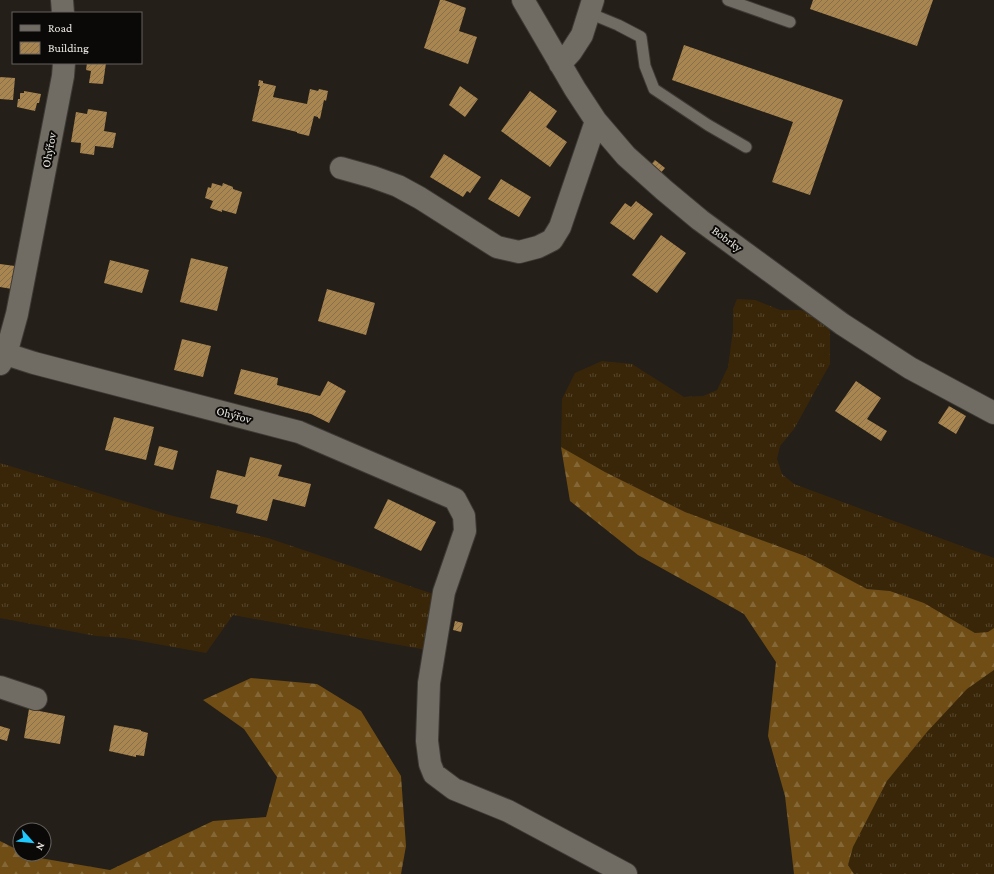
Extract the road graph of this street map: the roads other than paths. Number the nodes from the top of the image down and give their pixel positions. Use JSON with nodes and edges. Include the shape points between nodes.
{"nodes":[{"id":1,"x":62,"y":0,"type":"edge"},
{"id":2,"x":523,"y":0,"type":"edge"},
{"id":3,"x":728,"y":0,"type":"edge"},
{"id":4,"x":591,"y":6,"type":"edge"},
{"id":5,"x":63,"y":12,"type":"edge"},
{"id":6,"x":790,"y":22,"type":"dead end"},
{"id":7,"x":64,"y":64,"type":"edge"},
{"id":8,"x":560,"y":64,"type":"junction"},
{"id":9,"x":596,"y":121,"type":"junction"},
{"id":10,"x":746,"y":146,"type":"dead end"},
{"id":11,"x":341,"y":168,"type":"dead end"},
{"id":12,"x":3,"y":359,"type":"edge"},
{"id":13,"x":994,"y":413,"type":"edge"},
{"id":14,"x":0,"y":688,"type":"edge"},
{"id":15,"x":36,"y":699,"type":"dead end"},
{"id":16,"x":626,"y":874,"type":"edge"}],
"edges":[{"from":1,"to":5,"type":"street"},
{"from":2,"to":8,"type":"street","name":"Bobrky"},
{"from":3,"to":6,"type":"lane"},
{"from":4,"to":8,"type":"street","via":[[582,35]]},
{"from":4,"to":10,"type":"lane","via":[[641,37],[645,66],[654,89],[708,125]]},
{"from":7,"to":12,"type":"street","name":"Ohýřov","via":[[17,314]]},
{"from":8,"to":9,"type":"street","name":"Bobrky"},
{"from":9,"to":11,"type":"street","via":[[560,227],[552,240],[519,252],[497,247],[398,186]]},
{"from":9,"to":13,"type":"street","name":"Bobrky","via":[[626,156],[700,220],[842,324],[904,364]]},
{"from":12,"to":16,"type":"street","name":"Ohýřov","via":[[34,363],[299,432],[455,499],[464,516],[464,531],[444,592],[429,682],[427,740],[434,774],[454,790],[508,811]]},
{"from":14,"to":15,"type":"street"}]}
